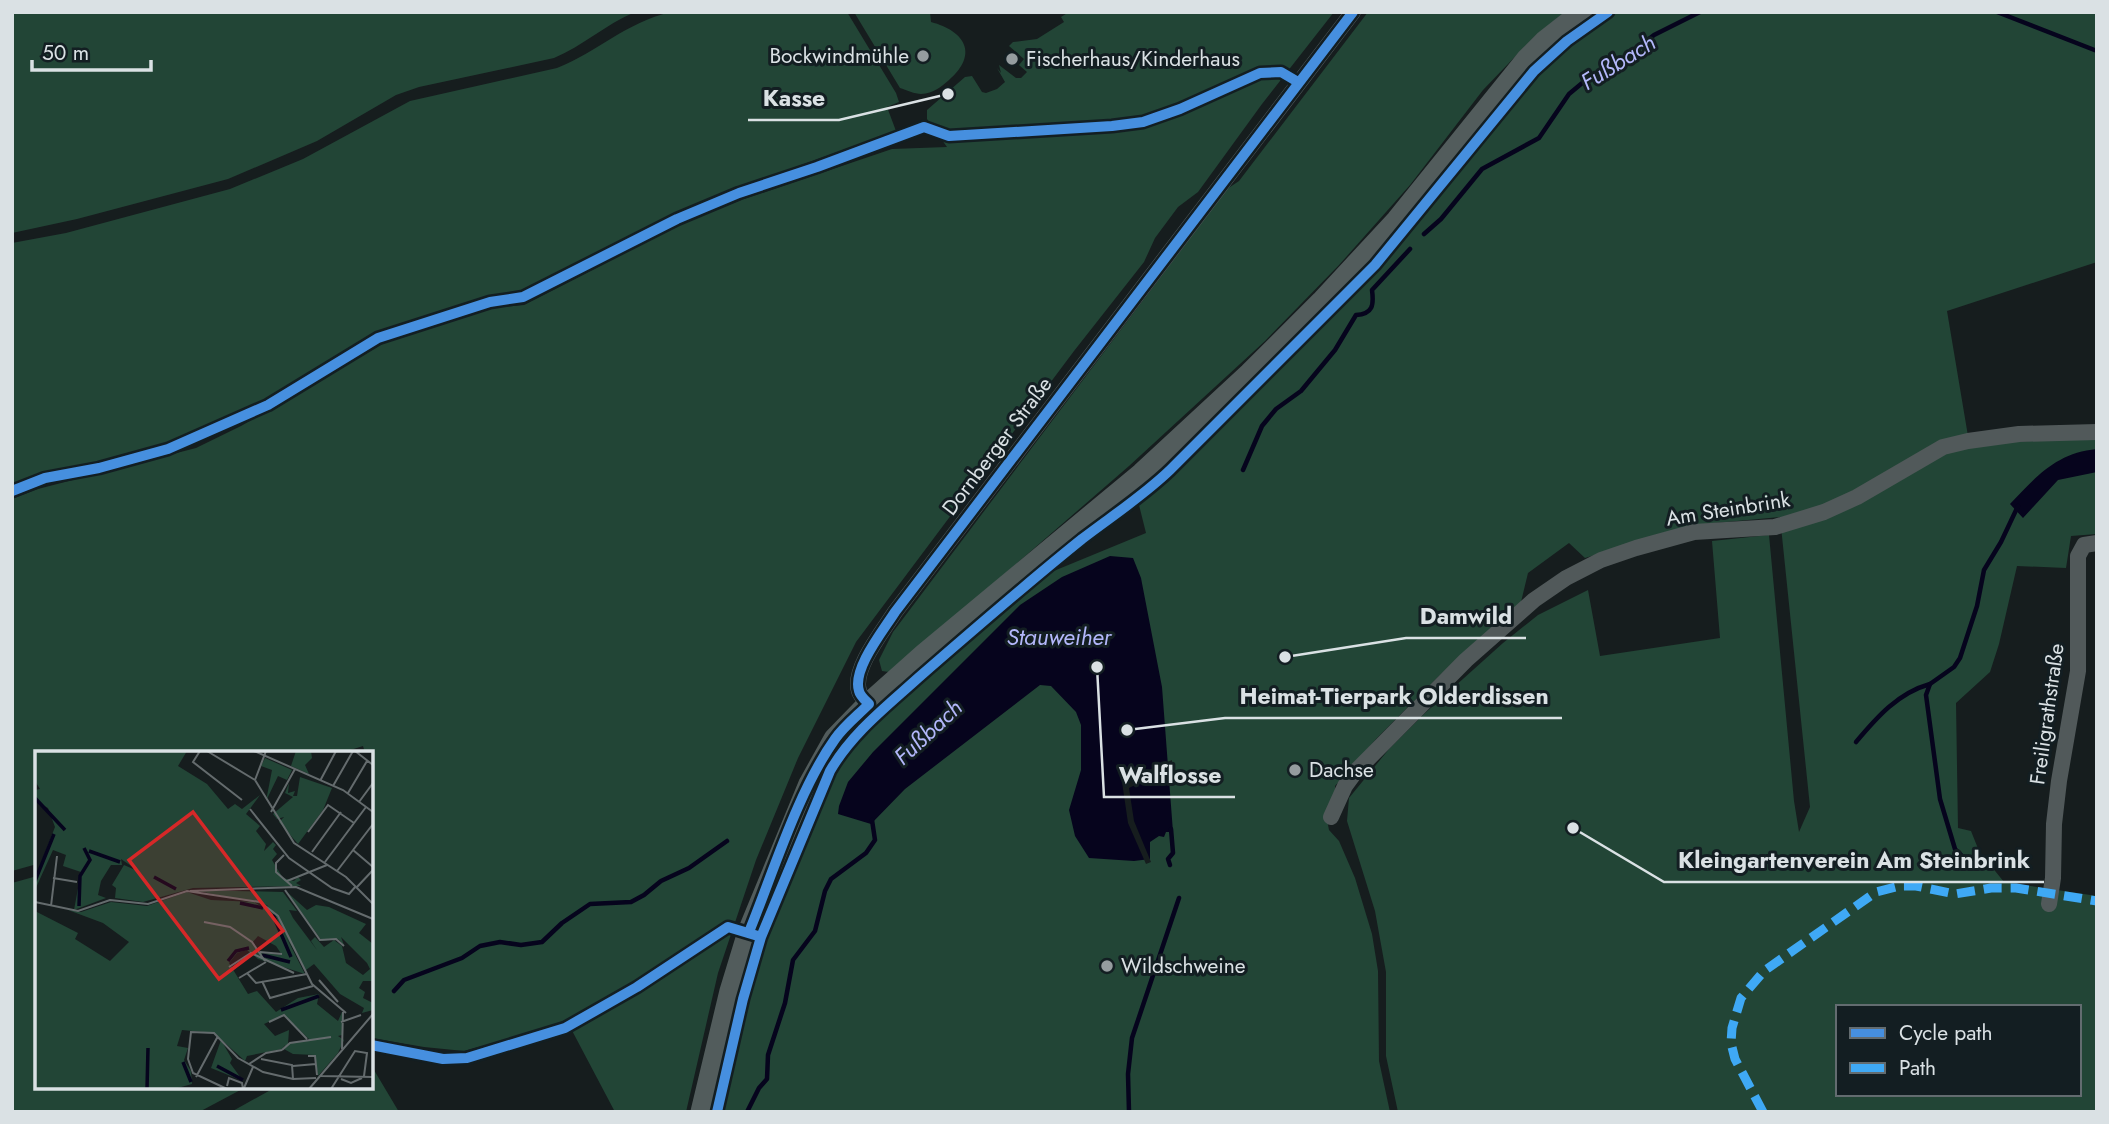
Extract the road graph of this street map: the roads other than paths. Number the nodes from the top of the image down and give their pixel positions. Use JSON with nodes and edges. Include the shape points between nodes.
{"nodes":[{"id":1,"x":1353,"y":12,"type":"edge"},
{"id":2,"x":1583,"y":12,"type":"edge"},
{"id":3,"x":2097,"y":432,"type":"edge"},
{"id":4,"x":2097,"y":543,"type":"edge"},
{"id":5,"x":869,"y":705,"type":"junction"},
{"id":6,"x":1331,"y":817,"type":"dead end"},
{"id":7,"x":2049,"y":904,"type":"dead end"},
{"id":8,"x":702,"y":1112,"type":"edge"}],
"edges":[{"from":1,"to":5,"type":"street","name":"Dornberger Straße","via":[[895,612],[859,674],[859,692]]},
{"from":2,"to":5,"type":"main road","via":[[1527,60],[1397,221],[1250,374],[1142,474]]},
{"from":3,"to":6,"type":"street","name":"Am Steinbrink","via":[[2019,434],[1943,447],[1824,512],[1774,527],[1694,531],[1601,560],[1534,600],[1466,660],[1356,771]]},
{"from":4,"to":7,"type":"street","name":"Freiligrathstraße","via":[[2084,545],[2078,556],[2078,671],[2059,781]]},
{"from":5,"to":8,"type":"main road","via":[[828,751],[789,831],[738,964]]}]}
